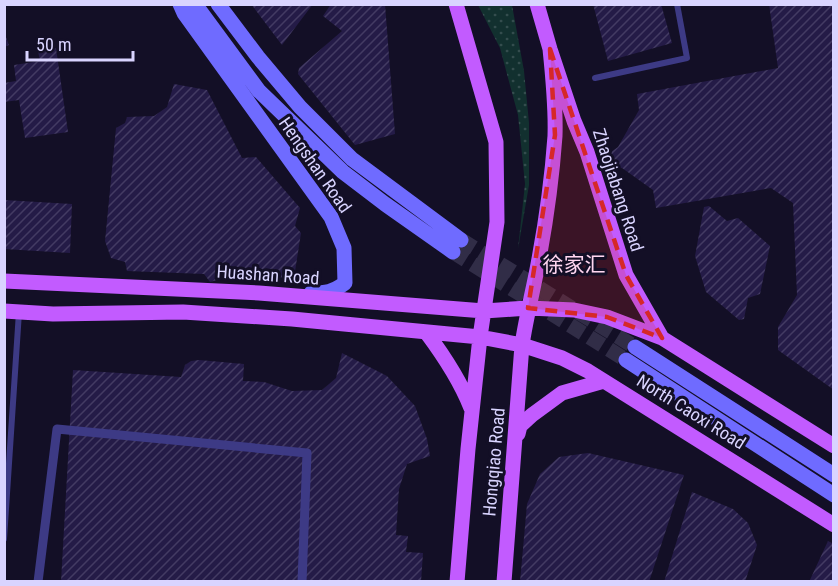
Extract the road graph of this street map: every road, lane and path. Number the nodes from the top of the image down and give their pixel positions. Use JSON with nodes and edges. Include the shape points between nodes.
{"nodes":[{"id":1,"x":180,"y":4,"type":"edge"},
{"id":2,"x":195,"y":4,"type":"edge"},
{"id":3,"x":219,"y":4,"type":"edge"},
{"id":4,"x":456,"y":4,"type":"edge"},
{"id":5,"x":537,"y":4,"type":"edge"},
{"id":6,"x":677,"y":4,"type":"edge"},
{"id":7,"x":550,"y":49,"type":"junction"},
{"id":8,"x":595,"y":78,"type":"dead end"},
{"id":9,"x":4,"y":281,"type":"edge"},
{"id":10,"x":259,"y":292,"type":"junction"},
{"id":11,"x":528,"y":308,"type":"junction"},
{"id":12,"x":12,"y":311,"type":"edge"},
{"id":13,"x":484,"y":311,"type":"junction"},
{"id":14,"x":426,"y":332,"type":"junction"},
{"id":15,"x":480,"y":337,"type":"junction"},
{"id":16,"x":662,"y":338,"type":"junction"},
{"id":17,"x":522,"y":345,"type":"junction"},
{"id":18,"x":635,"y":347,"type":"tunnel mouth"},
{"id":19,"x":626,"y":360,"type":"tunnel mouth"},
{"id":20,"x":604,"y":381,"type":"junction"},
{"id":21,"x":472,"y":411,"type":"junction"},
{"id":22,"x":834,"y":446,"type":"edge"},
{"id":23,"x":515,"y":447,"type":"junction"},
{"id":24,"x":834,"y":475,"type":"edge"},
{"id":25,"x":834,"y":495,"type":"edge"},
{"id":26,"x":834,"y":525,"type":"edge"},
{"id":27,"x":4,"y":539,"type":"edge"},
{"id":28,"x":38,"y":582,"type":"edge"},
{"id":29,"x":302,"y":582,"type":"edge"},
{"id":30,"x":457,"y":582,"type":"edge"},
{"id":31,"x":504,"y":582,"type":"edge"}],
"edges":[{"from":1,"to":10,"type":"main road","name":"Hengshan Road","via":[[331,217],[344,248],[345,283],[338,288],[328,292]]},
{"from":2,"to":3,"type":"main road","name":"Hengshan Road","via":[[260,91],[343,172],[385,204],[457,246],[352,159],[300,107]]},
{"from":4,"to":13,"type":"main road","via":[[496,142],[497,222]]},
{"from":5,"to":7,"type":"main road","name":"Zhaojiabang Road"},
{"from":6,"to":8,"type":"lane","via":[[687,58]]},
{"from":7,"to":11,"type":"main road","name":"Zhaojiabang Road","via":[[555,135],[540,253]]},
{"from":7,"to":16,"type":"main road","name":"Zhaojiabang Road","via":[[626,275]]},
{"from":9,"to":10,"type":"main road","name":"Huashan Road"},
{"from":10,"to":13,"type":"main road","name":"Huashan Road"},
{"from":11,"to":13,"type":"main road","name":"Huashan Road"},
{"from":11,"to":16,"type":"main road","via":[[574,310],[607,317]]},
{"from":11,"to":17,"type":"main road","name":"Zhaojiabang Road"},
{"from":12,"to":14,"type":"main road","via":[[183,312]]},
{"from":12,"to":27,"type":"lane"},
{"from":13,"to":15,"type":"main road"},
{"from":14,"to":15,"type":"main road"},
{"from":14,"to":21,"type":"main road","name":"Hongqiao Road","via":[[451,367]]},
{"from":15,"to":17,"type":"main road"},
{"from":15,"to":21,"type":"main road","name":"Hongqiao Road"},
{"from":16,"to":22,"type":"main road"},
{"from":17,"to":20,"type":"main road","name":"North Caoxi Road","via":[[562,358]]},
{"from":17,"to":23,"type":"main road","name":"Hongqiao Road"},
{"from":18,"to":24,"type":"main road"},
{"from":19,"to":25,"type":"main road"},
{"from":20,"to":23,"type":"main road","via":[[548,401],[520,426]]},
{"from":20,"to":26,"type":"main road","name":"North Caoxi Road"},
{"from":21,"to":30,"type":"main road","name":"Hongqiao Road"},
{"from":23,"to":31,"type":"main road","name":"Hongqiao Road"},
{"from":28,"to":29,"type":"street","via":[[57,429],[307,453]]}]}
